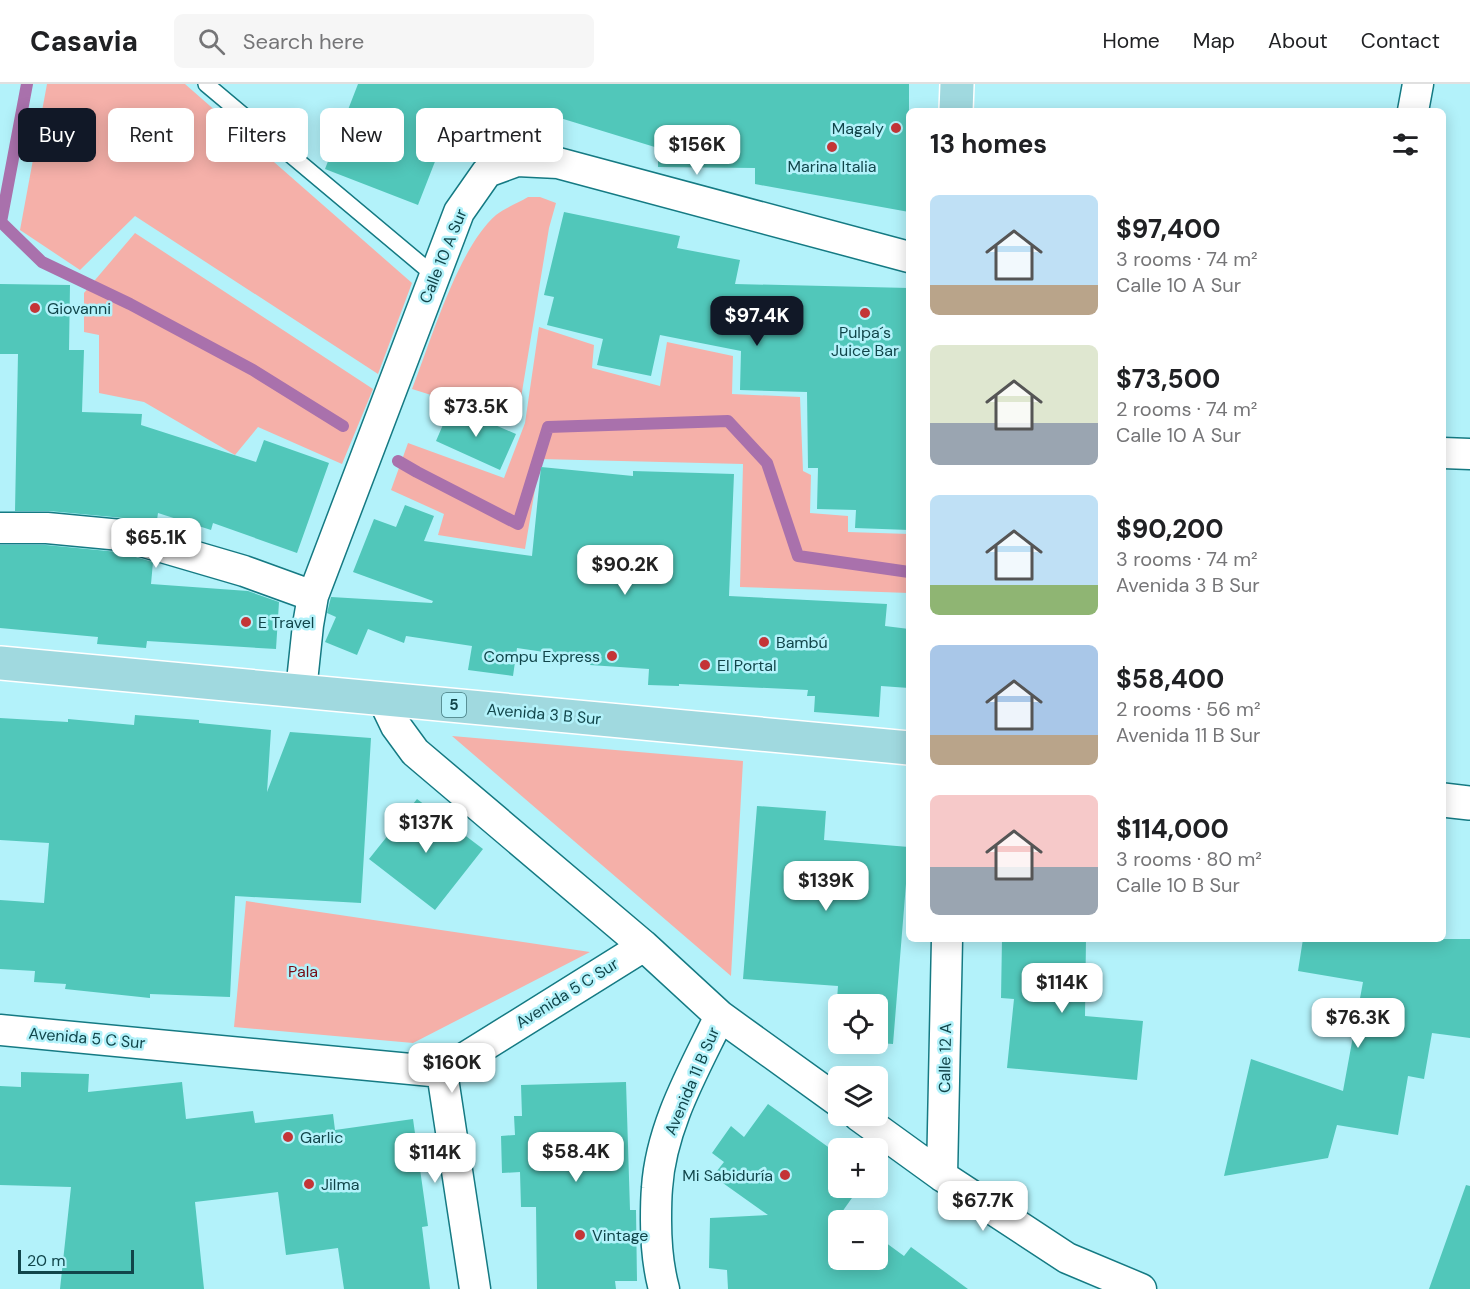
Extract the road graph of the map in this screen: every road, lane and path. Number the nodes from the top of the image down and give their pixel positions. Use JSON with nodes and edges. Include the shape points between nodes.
{"nodes":[{"id":1,"x":206,"y":84,"type":"edge"},
{"id":2,"x":957,"y":84,"type":"edge"},
{"id":3,"x":1418,"y":84,"type":"edge"},
{"id":4,"x":956,"y":108,"type":"edge"},
{"id":5,"x":1414,"y":108,"type":"edge"},
{"id":6,"x":906,"y":256,"type":"edge"},
{"id":7,"x":435,"y":276,"type":"junction"},
{"id":8,"x":1446,"y":453,"type":"edge"},
{"id":9,"x":1470,"y":454,"type":"edge"},
{"id":10,"x":0,"y":528,"type":"edge"},
{"id":11,"x":313,"y":596,"type":"junction"},
{"id":12,"x":0,"y":663,"type":"edge"},
{"id":13,"x":301,"y":691,"type":"junction"},
{"id":14,"x":383,"y":699,"type":"junction"},
{"id":15,"x":906,"y":728,"type":"edge"},
{"id":16,"x":868,"y":744,"type":"junction"},
{"id":17,"x":906,"y":748,"type":"edge"},
{"id":18,"x":1446,"y":800,"type":"edge"},
{"id":19,"x":1470,"y":803,"type":"edge"},
{"id":20,"x":947,"y":942,"type":"edge"},
{"id":21,"x":644,"y":946,"type":"junction"},
{"id":22,"x":720,"y":1016,"type":"junction"},
{"id":23,"x":0,"y":1030,"type":"edge"},
{"id":24,"x":442,"y":1072,"type":"junction"},
{"id":25,"x":828,"y":1094,"type":"edge"},
{"id":26,"x":873,"y":1126,"type":"edge"},
{"id":27,"x":942,"y":1176,"type":"junction"},
{"id":28,"x":475,"y":1289,"type":"edge"},
{"id":29,"x":664,"y":1289,"type":"edge"},
{"id":30,"x":1141,"y":1289,"type":"edge"}],
"edges":[{"from":1,"to":7,"type":"lane"},
{"from":2,"to":4,"type":"main road"},
{"from":3,"to":5,"type":"street"},
{"from":6,"to":7,"type":"street","name":"Calle 10 A Sur","via":[[558,164],[518,161],[487,172],[459,212]]},
{"from":7,"to":11,"type":"street","name":"Calle 10 A Sur"},
{"from":8,"to":9,"type":"street"},
{"from":10,"to":11,"type":"street","via":[[47,528],[121,536],[244,571]]},
{"from":11,"to":13,"type":"street","name":"Calle 10 A Sur"},
{"from":12,"to":13,"type":"main road","name":"Avenida 3 B Sur","number":"5"},
{"from":13,"to":14,"type":"main road","name":"Avenida 3 B Sur","number":"5"},
{"from":14,"to":16,"type":"main road","name":"Avenida 3 B Sur","number":"5"},
{"from":14,"to":21,"type":"street","via":[[415,752]]},
{"from":15,"to":16,"type":"main road"},
{"from":16,"to":17,"type":"main road","name":"Avenida 3 B Sur","number":"5"},
{"from":18,"to":19,"type":"street"},
{"from":20,"to":27,"type":"street","name":"Calle 12 A"},
{"from":21,"to":22,"type":"street"},
{"from":21,"to":24,"type":"street","name":"Avenida 5 C Sur"},
{"from":22,"to":25,"type":"street"},
{"from":22,"to":29,"type":"street","name":"Avenida 11 B Sur","via":[[676,1110],[664,1146],[657,1187],[656,1235]]},
{"from":23,"to":24,"type":"street","name":"Avenida 5 C Sur"},
{"from":24,"to":28,"type":"street"},
{"from":26,"to":27,"type":"street"},
{"from":27,"to":30,"type":"street","via":[[1068,1258]]}]}
